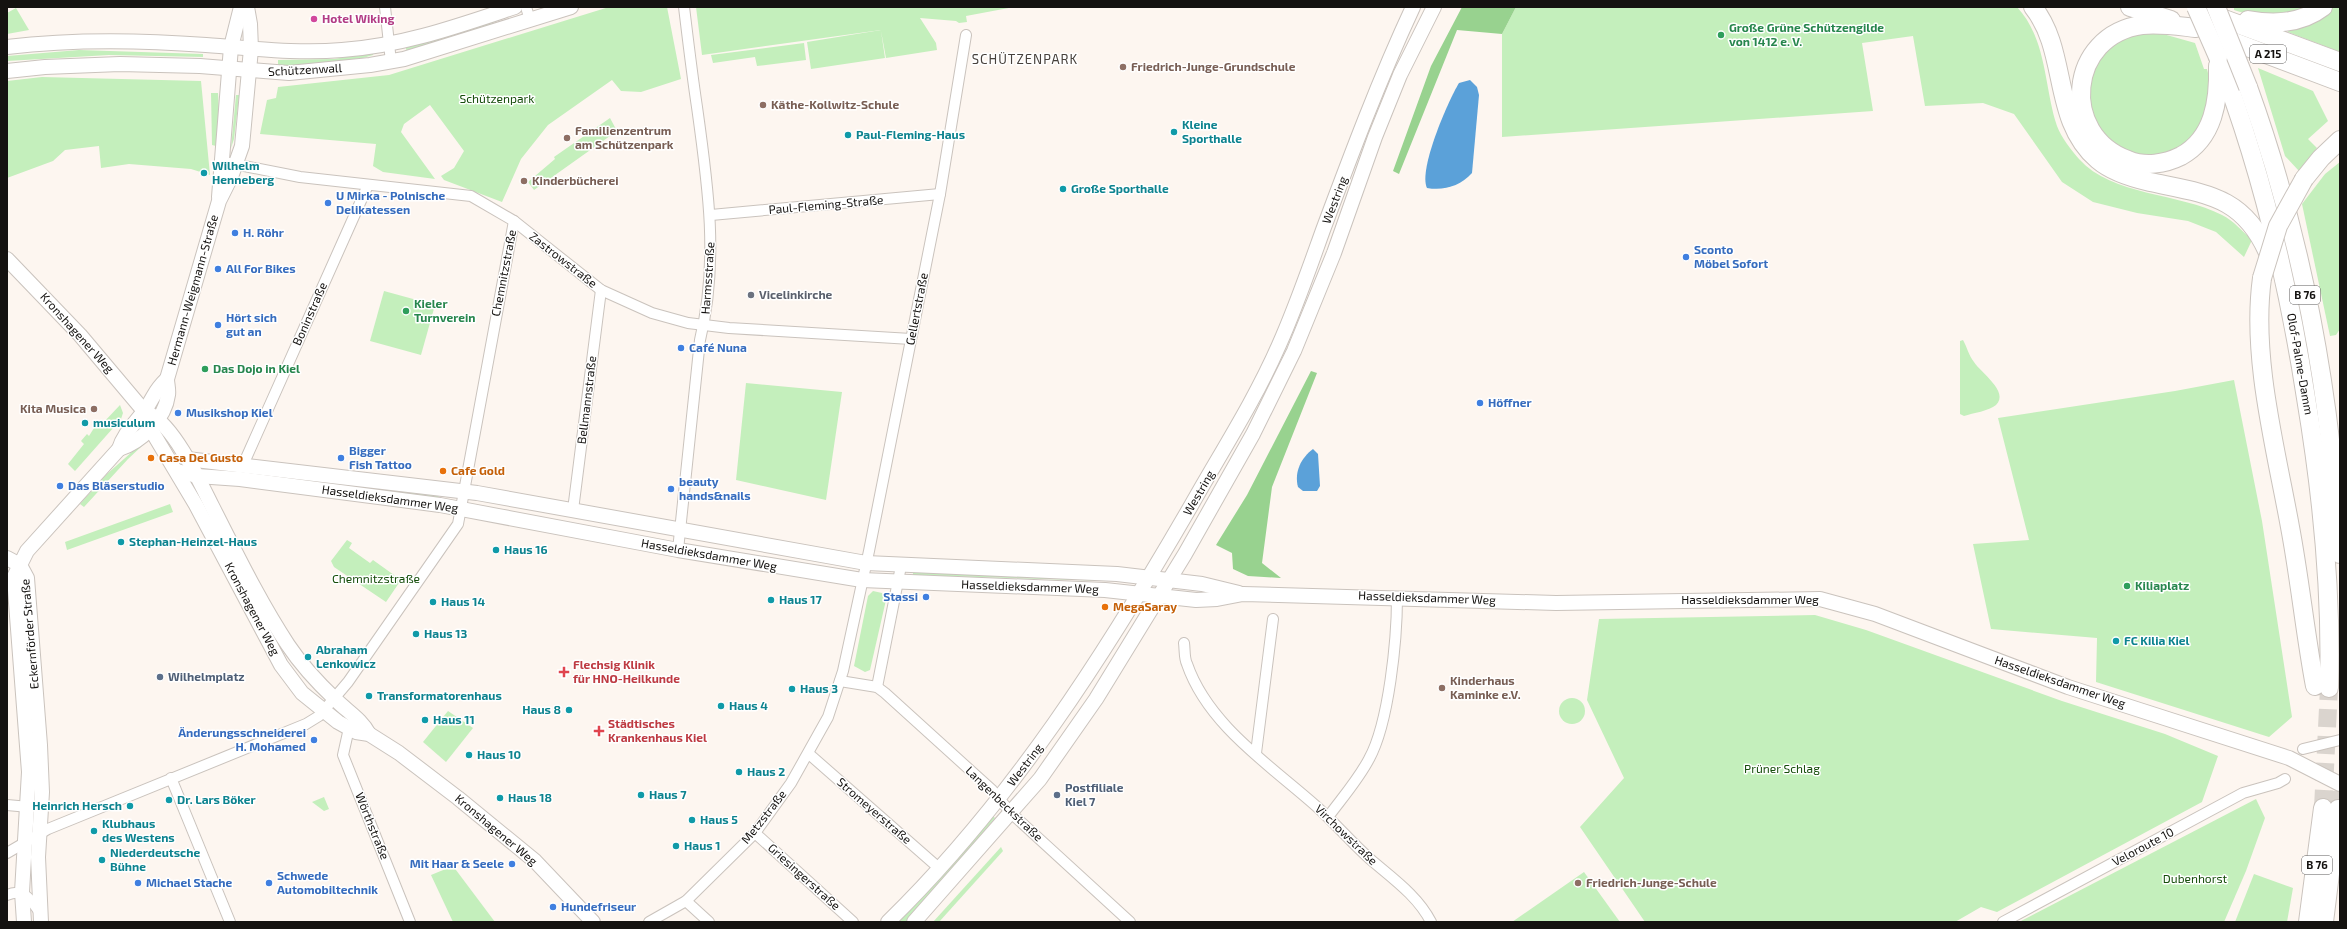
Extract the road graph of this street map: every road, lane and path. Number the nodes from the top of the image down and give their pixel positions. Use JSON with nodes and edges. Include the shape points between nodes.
{"nodes":[{"id":1,"x":241,"y":7,"type":"edge"},
{"id":2,"x":247,"y":7,"type":"edge"},
{"id":3,"x":384,"y":7,"type":"edge"},
{"id":4,"x":515,"y":7,"type":"edge"},
{"id":5,"x":571,"y":7,"type":"edge"},
{"id":6,"x":684,"y":7,"type":"edge"},
{"id":7,"x":1413,"y":7,"type":"edge"},
{"id":8,"x":1434,"y":7,"type":"edge"},
{"id":9,"x":2033,"y":7,"type":"edge"},
{"id":10,"x":2130,"y":7,"type":"edge"},
{"id":11,"x":2323,"y":7,"type":"edge"},
{"id":12,"x":2201,"y":8,"type":"edge"},
{"id":13,"x":528,"y":13,"type":"edge"},
{"id":14,"x":2196,"y":28,"type":"junction"},
{"id":15,"x":966,"y":35,"type":"dead end"},
{"id":16,"x":388,"y":44,"type":"junction"},
{"id":17,"x":7,"y":47,"type":"edge"},
{"id":18,"x":231,"y":47,"type":"junction"},
{"id":19,"x":251,"y":49,"type":"junction"},
{"id":20,"x":391,"y":62,"type":"junction"},
{"id":21,"x":2340,"y":62,"type":"edge"},
{"id":22,"x":229,"y":69,"type":"junction"},
{"id":23,"x":7,"y":71,"type":"edge"},
{"id":24,"x":250,"y":71,"type":"junction"},
{"id":25,"x":2222,"y":78,"type":"junction"},
{"id":26,"x":2340,"y":82,"type":"edge"},
{"id":27,"x":2335,"y":145,"type":"edge"},
{"id":28,"x":221,"y":162,"type":"junction"},
{"id":29,"x":235,"y":165,"type":"junction"},
{"id":30,"x":368,"y":185,"type":"junction"},
{"id":31,"x":940,"y":194,"type":"junction"},
{"id":32,"x":219,"y":201,"type":"junction"},
{"id":33,"x":711,"y":215,"type":"junction"},
{"id":34,"x":514,"y":220,"type":"junction"},
{"id":35,"x":7,"y":259,"type":"edge"},
{"id":36,"x":601,"y":290,"type":"junction"},
{"id":37,"x":704,"y":325,"type":"junction"},
{"id":38,"x":2294,"y":325,"type":"junction"},
{"id":39,"x":911,"y":338,"type":"junction"},
{"id":40,"x":167,"y":379,"type":"junction"},
{"id":41,"x":144,"y":411,"type":"junction"},
{"id":42,"x":154,"y":423,"type":"junction"},
{"id":43,"x":119,"y":449,"type":"junction"},
{"id":44,"x":187,"y":459,"type":"junction"},
{"id":45,"x":243,"y":465,"type":"junction"},
{"id":46,"x":177,"y":471,"type":"junction"},
{"id":47,"x":197,"y":476,"type":"junction"},
{"id":48,"x":464,"y":491,"type":"junction"},
{"id":49,"x":460,"y":509,"type":"junction"},
{"id":50,"x":573,"y":510,"type":"junction"},
{"id":51,"x":682,"y":530,"type":"junction"},
{"id":52,"x":2340,"y":542,"type":"edge"},
{"id":53,"x":678,"y":550,"type":"junction"},
{"id":54,"x":7,"y":558,"type":"edge"},
{"id":55,"x":866,"y":563,"type":"junction"},
{"id":56,"x":20,"y":565,"type":"junction"},
{"id":57,"x":901,"y":566,"type":"junction"},
{"id":58,"x":1149,"y":577,"type":"junction"},
{"id":59,"x":862,"y":580,"type":"junction"},
{"id":60,"x":1170,"y":580,"type":"junction"},
{"id":61,"x":899,"y":582,"type":"junction"},
{"id":62,"x":1139,"y":593,"type":"junction"},
{"id":63,"x":1244,"y":594,"type":"junction"},
{"id":64,"x":1160,"y":596,"type":"junction"},
{"id":65,"x":1397,"y":597,"type":"junction"},
{"id":66,"x":11,"y":604,"type":"edge"},
{"id":67,"x":1273,"y":619,"type":"dead end"},
{"id":68,"x":1184,"y":643,"type":"dead end"},
{"id":69,"x":840,"y":681,"type":"junction"},
{"id":70,"x":877,"y":688,"type":"junction"},
{"id":71,"x":334,"y":699,"type":"junction"},
{"id":72,"x":323,"y":711,"type":"junction"},
{"id":73,"x":349,"y":728,"type":"junction"},
{"id":74,"x":369,"y":734,"type":"junction"},
{"id":75,"x":2340,"y":740,"type":"edge"},
{"id":76,"x":2303,"y":749,"type":"dead end"},
{"id":77,"x":1256,"y":753,"type":"junction"},
{"id":78,"x":808,"y":754,"type":"junction"},
{"id":79,"x":172,"y":778,"type":"junction"},
{"id":80,"x":2285,"y":779,"type":"dead end"},
{"id":81,"x":2340,"y":784,"type":"edge"},
{"id":82,"x":999,"y":798,"type":"junction"},
{"id":83,"x":7,"y":805,"type":"edge"},
{"id":84,"x":24,"y":807,"type":"junction"},
{"id":85,"x":1011,"y":813,"type":"junction"},
{"id":86,"x":1328,"y":817,"type":"junction"},
{"id":87,"x":755,"y":833,"type":"junction"},
{"id":88,"x":40,"y":834,"type":"junction"},
{"id":89,"x":24,"y":843,"type":"junction"},
{"id":90,"x":7,"y":853,"type":"edge"},
{"id":91,"x":940,"y":869,"type":"junction"},
{"id":92,"x":22,"y":892,"type":"junction"},
{"id":93,"x":7,"y":895,"type":"edge"},
{"id":94,"x":686,"y":901,"type":"junction"},
{"id":95,"x":41,"y":918,"type":"edge"},
{"id":96,"x":24,"y":922,"type":"edge"},
{"id":97,"x":230,"y":922,"type":"edge"},
{"id":98,"x":410,"y":922,"type":"edge"},
{"id":99,"x":593,"y":922,"type":"edge"},
{"id":100,"x":649,"y":922,"type":"edge"},
{"id":101,"x":709,"y":922,"type":"edge"},
{"id":102,"x":853,"y":922,"type":"edge"},
{"id":103,"x":888,"y":922,"type":"edge"},
{"id":104,"x":914,"y":922,"type":"edge"},
{"id":105,"x":1130,"y":922,"type":"edge"},
{"id":106,"x":1431,"y":922,"type":"edge"},
{"id":107,"x":2003,"y":922,"type":"edge"},
{"id":108,"x":2308,"y":922,"type":"edge"},
{"id":109,"x":2324,"y":922,"type":"edge"}],
"edges":[{"from":1,"to":18,"type":"main road","name":"Hermann-Weigmann-Straße"},
{"from":2,"to":19,"type":"main road","name":"Hermann-Weigmann-Straße"},
{"from":3,"to":16,"type":"street"},
{"from":4,"to":16,"type":"main road","name":"Schützenwall","via":[[458,26]]},
{"from":5,"to":13,"type":"main road","name":"Schützenwall"},
{"from":6,"to":33,"type":"street","name":"Harmsstraße"},
{"from":7,"to":58,"type":"main road","name":"Westring","via":[[1380,81],[1279,345],[1250,405]]},
{"from":8,"to":60,"type":"main road","name":"Westring","via":[[1400,75],[1334,253],[1294,351],[1253,434]]},
{"from":9,"to":38,"type":"highway","via":[[2051,46],[2066,110],[2077,137],[2087,150],[2104,164],[2123,174],[2210,195],[2244,215],[2260,235]]},
{"from":10,"to":14,"type":"highway","number":"A 215"},
{"from":11,"to":12,"type":"highway","via":[[2303,19],[2280,23],[2257,22]]},
{"from":12,"to":21,"type":"highway","number":"A 215"},
{"from":12,"to":25,"type":"highway","bridge":true,"via":[[2218,57]]},
{"from":12,"to":52,"type":"highway","name":"Olof-Palme-Damm","number":"B 76","bridge":true,"via":[[2248,87],[2280,184],[2314,340],[2331,452]]},
{"from":13,"to":20,"type":"main road","name":"Schützenwall"},
{"from":14,"to":25,"type":"highway","via":[[2141,26],[2117,33],[2107,40],[2091,57],[2082,79],[2080,102],[2087,124],[2102,145],[2121,158],[2144,164],[2175,159],[2198,142],[2209,126]]},
{"from":14,"to":26,"type":"highway","number":"A 215"},
{"from":15,"to":31,"type":"street","name":"Gellertstraße"},
{"from":16,"to":19,"type":"main road","name":"Schützenwall","via":[[370,48],[310,52]]},
{"from":16,"to":20,"type":"street"},
{"from":17,"to":18,"type":"main road","name":"Schützenwall","via":[[70,41],[108,41]]},
{"from":18,"to":19,"type":"main road","name":"Schützenwall"},
{"from":18,"to":22,"type":"main road","name":"Hermann-Weigmann-Straße"},
{"from":19,"to":24,"type":"main road","name":"Hermann-Weigmann-Straße"},
{"from":20,"to":24,"type":"main road","name":"Schützenwall","via":[[289,73]]},
{"from":22,"to":23,"type":"main road","name":"Schützenwall","via":[[120,64]]},
{"from":22,"to":24,"type":"main road","name":"Schützenwall"},
{"from":22,"to":28,"type":"main road","name":"Hermann-Weigmann-Straße"},
{"from":24,"to":29,"type":"main road","name":"Hermann-Weigmann-Straße","via":[[242,146]]},
{"from":25,"to":38,"type":"highway","name":"Olof-Palme-Damm","number":"B 76","via":[[2259,176]]},
{"from":27,"to":38,"type":"highway","name":"Olof-Palme-Damm","number":"B 76","bridge":true,"via":[[2304,179],[2278,226],[2262,278],[2259,332],[2264,383],[2302,594],[2322,687],[2328,608],[2324,512]]},
{"from":28,"to":29,"type":"street","name":"Zastrowstraße"},
{"from":28,"to":32,"type":"main road","name":"Hermann-Weigmann-Straße"},
{"from":29,"to":30,"type":"street","name":"Zastrowstraße","via":[[300,177]]},
{"from":29,"to":32,"type":"main road","name":"Hermann-Weigmann-Straße"},
{"from":30,"to":34,"type":"street","name":"Zastrowstraße","via":[[471,196]]},
{"from":30,"to":45,"type":"street","name":"Boninstraße"},
{"from":31,"to":33,"type":"street","name":"Paul-Fleming-Straße"},
{"from":31,"to":39,"type":"street","name":"Gellertstraße"},
{"from":32,"to":40,"type":"main road","name":"Hermann-Weigmann-Straße"},
{"from":33,"to":37,"type":"street","name":"Harmsstraße","via":[[711,256]]},
{"from":34,"to":36,"type":"street","name":"Zastrowstraße"},
{"from":34,"to":48,"type":"street","name":"Chemnitzstraße"},
{"from":35,"to":41,"type":"main road","name":"Kronshagener Weg","via":[[80,335]]},
{"from":36,"to":37,"type":"street","name":"Zastrowstraße","via":[[652,313]]},
{"from":36,"to":50,"type":"street","name":"Bellmannstraße"},
{"from":37,"to":39,"type":"street","name":"Zastrowstraße"},
{"from":37,"to":51,"type":"street","name":"Harmsstraße","via":[[700,340]]},
{"from":39,"to":55,"type":"street","name":"Gellertstraße"},
{"from":40,"to":41,"type":"main road","name":"Hermann-Weigmann-Straße","via":[[156,390]]},
{"from":40,"to":42,"type":"main road","name":"Hermann-Weigmann-Straße","via":[[168,395]]},
{"from":41,"to":42,"type":"main road","name":"Kronshagener Weg"},
{"from":41,"to":43,"type":"main road","name":"Hermann-Weigmann-Straße","via":[[123,437]]},
{"from":42,"to":43,"type":"main road","via":[[130,445]]},
{"from":42,"to":44,"type":"main road","name":"Kronshagener Weg"},
{"from":42,"to":46,"type":"main road","name":"Kronshagener Weg"},
{"from":43,"to":56,"type":"main road","via":[[32,545]]},
{"from":44,"to":45,"type":"main road","name":"Hasseldieksdammer Weg"},
{"from":44,"to":47,"type":"main road","name":"Kronshagener Weg"},
{"from":45,"to":48,"type":"main road","name":"Hasseldieksdammer Weg"},
{"from":46,"to":47,"type":"main road","name":"Hasseldieksdammer Weg"},
{"from":46,"to":72,"type":"main road","name":"Kronshagener Weg","via":[[281,665],[302,693]]},
{"from":47,"to":49,"type":"main road","name":"Hasseldieksdammer Weg","via":[[278,484]]},
{"from":47,"to":71,"type":"main road","name":"Kronshagener Weg","via":[[284,639],[307,671]]},
{"from":48,"to":49,"type":"street","name":"Chemnitzstraße"},
{"from":48,"to":50,"type":"main road","name":"Hasseldieksdammer Weg"},
{"from":49,"to":53,"type":"main road","name":"Hasseldieksdammer Weg"},
{"from":49,"to":71,"type":"street","name":"Chemnitzstraße","via":[[458,524],[366,658]]},
{"from":50,"to":51,"type":"main road","name":"Hasseldieksdammer Weg"},
{"from":51,"to":53,"type":"street","name":"Harmsstraße"},
{"from":51,"to":55,"type":"main road","name":"Hasseldieksdammer Weg"},
{"from":53,"to":59,"type":"main road","name":"Hasseldieksdammer Weg"},
{"from":54,"to":56,"type":"main road"},
{"from":55,"to":57,"type":"main road","name":"Hasseldieksdammer Weg"},
{"from":55,"to":59,"type":"street","name":"Gellertstraße"},
{"from":56,"to":66,"type":"main road","name":"Eckernförder Straße","via":[[14,577]]},
{"from":56,"to":88,"type":"main road","name":"Eckernförder Straße","via":[[27,578],[40,745]]},
{"from":57,"to":58,"type":"main road","name":"Hasseldieksdammer Weg"},
{"from":57,"to":61,"type":"street"},
{"from":58,"to":60,"type":"main road","name":"Hasseldieksdammer Weg"},
{"from":58,"to":62,"type":"main road","name":"Westring"},
{"from":59,"to":61,"type":"main road","name":"Hasseldieksdammer Weg"},
{"from":59,"to":69,"type":"street","name":"Metzstraße"},
{"from":60,"to":63,"type":"main road","name":"Hasseldieksdammer Weg","via":[[1221,587]]},
{"from":60,"to":64,"type":"main road","name":"Westring"},
{"from":61,"to":62,"type":"main road","name":"Hasseldieksdammer Weg","via":[[1041,586]]},
{"from":61,"to":70,"type":"street"},
{"from":62,"to":64,"type":"main road","name":"Hasseldieksdammer Weg"},
{"from":62,"to":82,"type":"main road","name":"Westring","via":[[1044,740]]},
{"from":63,"to":64,"type":"main road","name":"Hasseldieksdammer Weg","via":[[1204,600]]},
{"from":63,"to":65,"type":"main road","name":"Hasseldieksdammer Weg"},
{"from":64,"to":85,"type":"main road","name":"Westring","via":[[1075,730],[1040,779]]},
{"from":65,"to":81,"type":"main road","name":"Hasseldieksdammer Weg","via":[[1556,603],[1820,599],[1855,607],[2035,676],[2289,758]]},
{"from":65,"to":86,"type":"street","via":[[1395,638],[1387,699],[1375,746],[1356,781]]},
{"from":66,"to":84,"type":"main road","name":"Eckernförder Straße","via":[[29,772]]},
{"from":67,"to":77,"type":"street"},
{"from":68,"to":77,"type":"street","name":"Virchowstraße","via":[[1186,663],[1208,702],[1221,721]]},
{"from":69,"to":70,"type":"street"},
{"from":69,"to":78,"type":"street","name":"Metzstraße","via":[[828,717]]},
{"from":70,"to":82,"type":"street","name":"Langenbeckstraße"},
{"from":71,"to":72,"type":"street","name":"Chemnitzstraße"},
{"from":71,"to":74,"type":"main road","name":"Kronshagener Weg","via":[[363,722]]},
{"from":72,"to":73,"type":"main road","name":"Kronshagener Weg"},
{"from":72,"to":79,"type":"street","via":[[306,724]]},
{"from":73,"to":74,"type":"main road","name":"Kronshagener Weg"},
{"from":73,"to":98,"type":"street","name":"Wörthstraße","via":[[343,755]]},
{"from":74,"to":99,"type":"main road","name":"Kronshagener Weg","via":[[412,763],[514,842],[563,888]]},
{"from":75,"to":76,"type":"street"},
{"from":77,"to":86,"type":"street","name":"Virchowstraße"},
{"from":78,"to":87,"type":"street","name":"Metzstraße","via":[[791,783]]},
{"from":78,"to":91,"type":"street","name":"Stromeyerstraße"},
{"from":79,"to":88,"type":"street"},
{"from":79,"to":97,"type":"street"},
{"from":80,"to":107,"type":"street","name":"Veloroute 10","via":[[2243,793]]},
{"from":82,"to":85,"type":"street","name":"Langenbeckstraße"},
{"from":82,"to":91,"type":"main road","name":"Westring"},
{"from":83,"to":84,"type":"street"},
{"from":84,"to":89,"type":"main road","name":"Eckernförder Straße"},
{"from":85,"to":104,"type":"main road","name":"Westring"},
{"from":85,"to":105,"type":"street","name":"Langenbeckstraße"},
{"from":86,"to":106,"type":"street","name":"Virchowstraße","via":[[1424,909]]},
{"from":87,"to":94,"type":"street","name":"Metzstraße"},
{"from":87,"to":102,"type":"street","name":"Griesingerstraße"},
{"from":88,"to":89,"type":"street"},
{"from":88,"to":95,"type":"main road","name":"Eckernförder Straße","via":[[38,857]]},
{"from":89,"to":90,"type":"street"},
{"from":89,"to":92,"type":"main road","name":"Eckernförder Straße"},
{"from":91,"to":103,"type":"main road","name":"Westring"},
{"from":92,"to":93,"type":"street"},
{"from":92,"to":95,"type":"street","name":"Eckernförder Straße","via":[[27,895]]},
{"from":92,"to":96,"type":"main road","name":"Eckernförder Straße"},
{"from":94,"to":100,"type":"street","name":"Metzstraße"},
{"from":94,"to":101,"type":"street"},
{"from":108,"to":109,"type":"highway","number":"B 76","via":[[2331,809]]}]}
